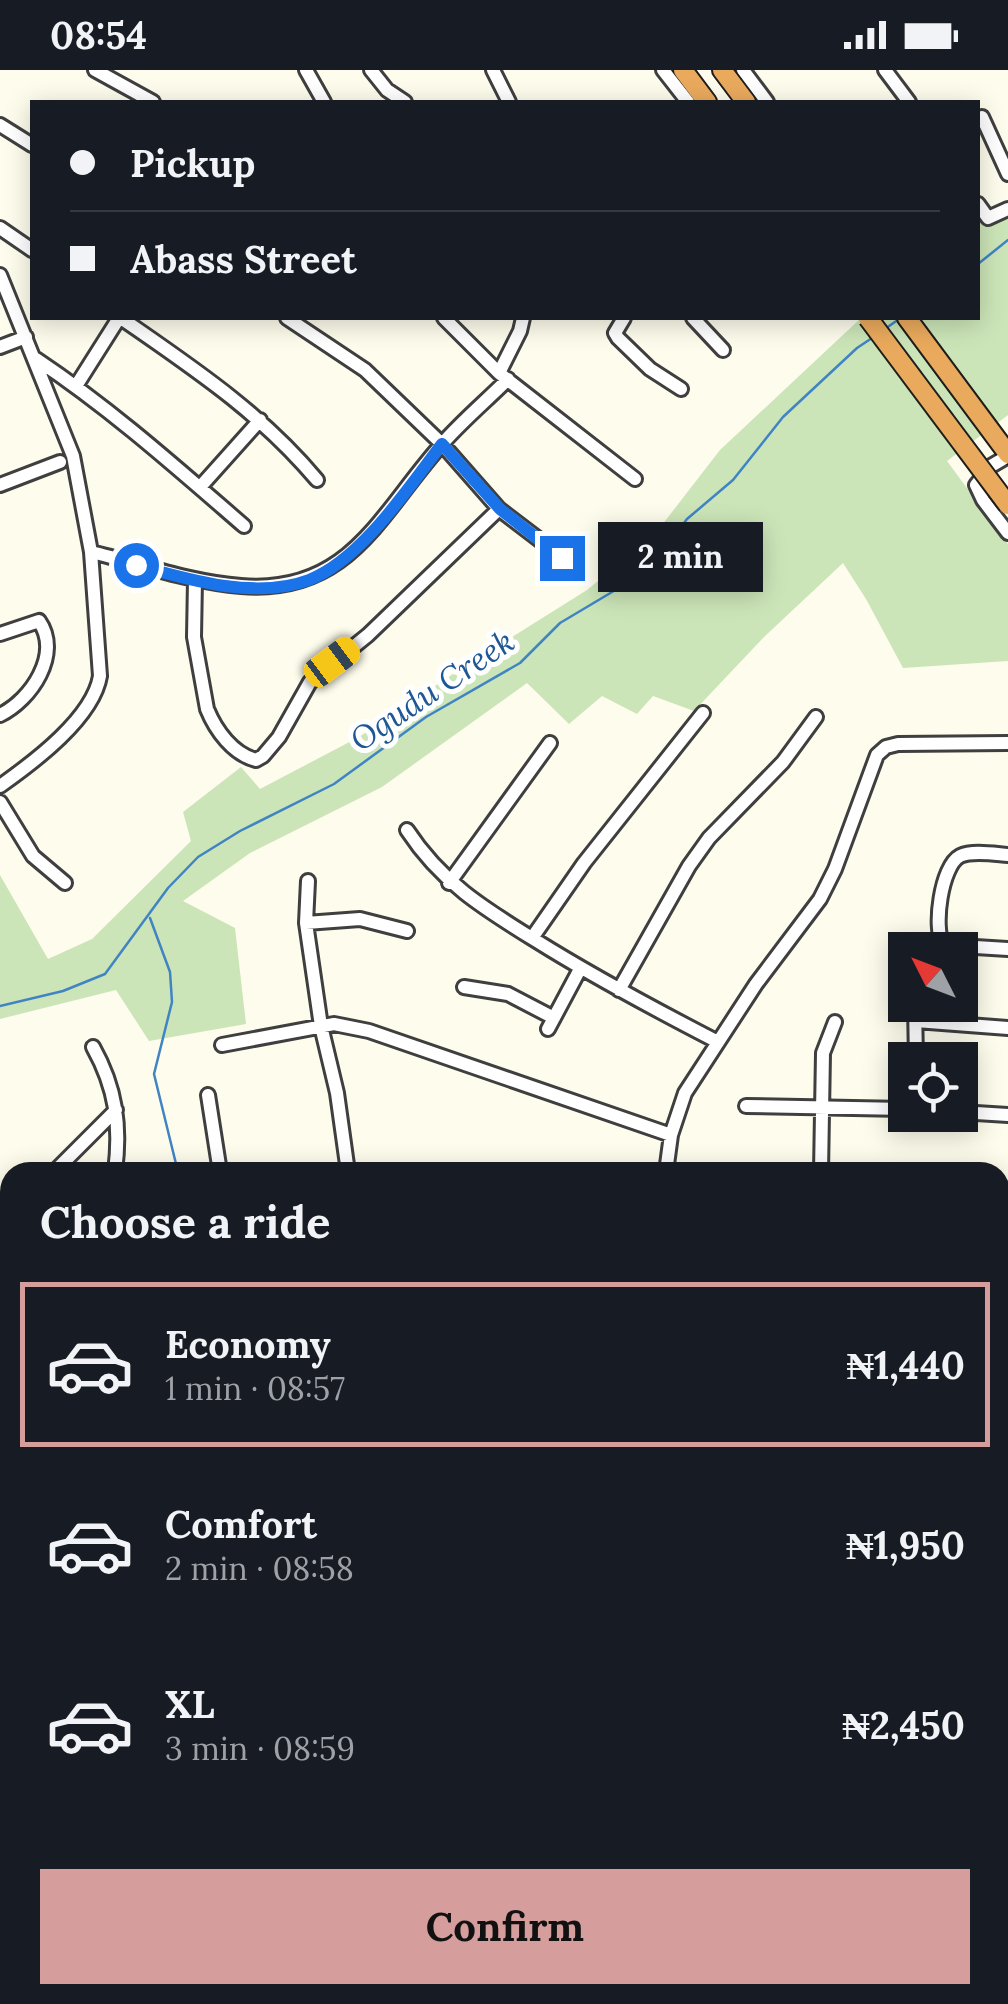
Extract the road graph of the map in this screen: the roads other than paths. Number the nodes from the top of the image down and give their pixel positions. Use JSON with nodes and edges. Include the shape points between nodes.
{"nodes":[{"id":1,"x":95,"y":70,"type":"edge"},
{"id":2,"x":306,"y":70,"type":"edge"},
{"id":3,"x":371,"y":70,"type":"edge"},
{"id":4,"x":493,"y":70,"type":"edge"},
{"id":5,"x":663,"y":70,"type":"edge"},
{"id":6,"x":683,"y":70,"type":"edge"},
{"id":7,"x":722,"y":70,"type":"edge"},
{"id":8,"x":743,"y":70,"type":"edge"},
{"id":9,"x":885,"y":70,"type":"edge"},
{"id":10,"x":150,"y":100,"type":"edge"},
{"id":11,"x":323,"y":100,"type":"edge"},
{"id":12,"x":402,"y":100,"type":"edge"},
{"id":13,"x":507,"y":100,"type":"edge"},
{"id":14,"x":686,"y":100,"type":"edge"},
{"id":15,"x":706,"y":100,"type":"edge"},
{"id":16,"x":744,"y":100,"type":"edge"},
{"id":17,"x":766,"y":100,"type":"edge"},
{"id":18,"x":908,"y":100,"type":"edge"},
{"id":19,"x":982,"y":117,"type":"dead end"},
{"id":20,"x":0,"y":125,"type":"edge"},
{"id":21,"x":30,"y":144,"type":"edge"},
{"id":22,"x":1008,"y":174,"type":"edge"},
{"id":23,"x":980,"y":207,"type":"edge"},
{"id":24,"x":1008,"y":209,"type":"edge"},
{"id":25,"x":0,"y":228,"type":"edge"},
{"id":26,"x":30,"y":249,"type":"edge"},
{"id":27,"x":0,"y":275,"type":"edge"},
{"id":28,"x":119,"y":320,"type":"edge"},
{"id":29,"x":123,"y":320,"type":"edge"},
{"id":30,"x":290,"y":320,"type":"edge"},
{"id":31,"x":446,"y":320,"type":"edge"},
{"id":32,"x":523,"y":320,"type":"edge"},
{"id":33,"x":623,"y":320,"type":"edge"},
{"id":34,"x":695,"y":320,"type":"edge"},
{"id":35,"x":869,"y":320,"type":"edge"},
{"id":36,"x":907,"y":320,"type":"edge"},
{"id":37,"x":26,"y":338,"type":"junction"},
{"id":38,"x":0,"y":347,"type":"edge"},
{"id":39,"x":724,"y":350,"type":"dead end"},
{"id":40,"x":34,"y":358,"type":"junction"},
{"id":41,"x":503,"y":376,"type":"junction"},
{"id":42,"x":76,"y":386,"type":"junction"},
{"id":43,"x":680,"y":390,"type":"dead end"},
{"id":44,"x":260,"y":420,"type":"junction"},
{"id":45,"x":442,"y":444,"type":"junction"},
{"id":46,"x":1008,"y":455,"type":"edge"},
{"id":47,"x":60,"y":462,"type":"dead end"},
{"id":48,"x":635,"y":479,"type":"dead end"},
{"id":49,"x":316,"y":480,"type":"dead end"},
{"id":50,"x":0,"y":485,"type":"edge"},
{"id":51,"x":201,"y":486,"type":"junction"},
{"id":52,"x":1008,"y":505,"type":"edge"},
{"id":53,"x":500,"y":509,"type":"junction"},
{"id":54,"x":244,"y":526,"type":"dead end"},
{"id":55,"x":1008,"y":534,"type":"edge"},
{"id":56,"x":91,"y":552,"type":"junction"},
{"id":57,"x":562,"y":558,"type":"dead end"},
{"id":58,"x":196,"y":580,"type":"junction"},
{"id":59,"x":0,"y":634,"type":"edge"},
{"id":60,"x":703,"y":713,"type":"dead end"},
{"id":61,"x":0,"y":715,"type":"edge"},
{"id":62,"x":816,"y":716,"type":"dead end"},
{"id":63,"x":1008,"y":743,"type":"edge"},
{"id":64,"x":550,"y":744,"type":"dead end"},
{"id":65,"x":0,"y":786,"type":"edge"},
{"id":66,"x":0,"y":802,"type":"edge"},
{"id":67,"x":407,"y":830,"type":"dead end"},
{"id":68,"x":1008,"y":854,"type":"edge"},
{"id":69,"x":308,"y":881,"type":"dead end"},
{"id":70,"x":449,"y":882,"type":"junction"},
{"id":71,"x":65,"y":883,"type":"dead end"},
{"id":72,"x":306,"y":923,"type":"junction"},
{"id":73,"x":408,"y":931,"type":"dead end"},
{"id":74,"x":532,"y":938,"type":"junction"},
{"id":75,"x":1008,"y":948,"type":"edge"},
{"id":76,"x":580,"y":969,"type":"junction"},
{"id":77,"x":464,"y":987,"type":"dead end"},
{"id":78,"x":619,"y":990,"type":"junction"},
{"id":79,"x":835,"y":1022,"type":"dead end"},
{"id":80,"x":929,"y":1022,"type":"edge"},
{"id":81,"x":321,"y":1026,"type":"junction"},
{"id":82,"x":1008,"y":1028,"type":"edge"},
{"id":83,"x":718,"y":1042,"type":"junction"},
{"id":84,"x":222,"y":1045,"type":"dead end"},
{"id":85,"x":93,"y":1047,"type":"dead end"},
{"id":86,"x":208,"y":1095,"type":"dead end"},
{"id":87,"x":746,"y":1106,"type":"dead end"},
{"id":88,"x":820,"y":1108,"type":"junction"},
{"id":89,"x":116,"y":1110,"type":"junction"},
{"id":90,"x":888,"y":1110,"type":"edge"},
{"id":91,"x":978,"y":1113,"type":"edge"},
{"id":92,"x":1008,"y":1115,"type":"edge"},
{"id":93,"x":671,"y":1135,"type":"junction"},
{"id":94,"x":64,"y":1162,"type":"edge"},
{"id":95,"x":115,"y":1162,"type":"edge"},
{"id":96,"x":218,"y":1162,"type":"edge"},
{"id":97,"x":347,"y":1162,"type":"edge"},
{"id":98,"x":667,"y":1162,"type":"edge"},
{"id":99,"x":821,"y":1162,"type":"edge"}],
"edges":[{"from":1,"to":10,"type":"street"},
{"from":2,"to":11,"type":"street"},
{"from":3,"to":12,"type":"street"},
{"from":4,"to":13,"type":"street"},
{"from":5,"to":14,"type":"street"},
{"from":6,"to":15,"type":"highway"},
{"from":7,"to":16,"type":"highway"},
{"from":8,"to":17,"type":"street"},
{"from":9,"to":18,"type":"street"},
{"from":19,"to":22,"type":"street"},
{"from":20,"to":21,"type":"street"},
{"from":23,"to":24,"type":"street","via":[[988,218]]},
{"from":25,"to":26,"type":"street"},
{"from":27,"to":37,"type":"street"},
{"from":28,"to":42,"type":"street"},
{"from":29,"to":44,"type":"street"},
{"from":30,"to":45,"type":"street","via":[[365,370]]},
{"from":31,"to":41,"type":"street"},
{"from":32,"to":41,"type":"street"},
{"from":33,"to":43,"type":"street","via":[[618,338]]},
{"from":34,"to":39,"type":"street"},
{"from":35,"to":52,"type":"highway","bridge":true},
{"from":36,"to":46,"type":"highway"},
{"from":37,"to":38,"type":"street"},
{"from":37,"to":40,"type":"street"},
{"from":40,"to":42,"type":"street"},
{"from":40,"to":56,"type":"street","via":[[73,456]]},
{"from":41,"to":45,"type":"street"},
{"from":41,"to":48,"type":"street"},
{"from":42,"to":51,"type":"street"},
{"from":44,"to":49,"type":"street"},
{"from":44,"to":51,"type":"street"},
{"from":45,"to":53,"type":"street"},
{"from":45,"to":58,"type":"street","via":[[382,519],[314,578],[246,587]]},
{"from":46,"to":55,"type":"street","via":[[976,485]]},
{"from":47,"to":50,"type":"street"},
{"from":51,"to":54,"type":"street"},
{"from":53,"to":57,"type":"street"},
{"from":53,"to":58,"type":"street","via":[[368,636],[310,682],[279,737],[256,760],[234,748],[208,709],[194,636]]},
{"from":56,"to":58,"type":"street"},
{"from":56,"to":65,"type":"street","via":[[98,689],[48,748]]},
{"from":59,"to":61,"type":"street","via":[[39,621],[45,630],[42,667],[31,692]]},
{"from":60,"to":74,"type":"street"},
{"from":62,"to":78,"type":"street","via":[[783,762],[709,838]]},
{"from":63,"to":83,"type":"street","via":[[898,744],[877,755],[820,899]]},
{"from":64,"to":70,"type":"street"},
{"from":66,"to":71,"type":"street","via":[[33,856]]},
{"from":67,"to":70,"type":"street"},
{"from":68,"to":75,"type":"street","via":[[963,854],[956,860],[943,888],[938,930],[943,945]]},
{"from":69,"to":72,"type":"street"},
{"from":70,"to":74,"type":"street"},
{"from":72,"to":73,"type":"street","via":[[360,919]]},
{"from":72,"to":81,"type":"street"},
{"from":74,"to":76,"type":"street"},
{"from":76,"to":77,"type":"street","via":[[551,1024],[508,994]]},
{"from":76,"to":78,"type":"street"},
{"from":78,"to":83,"type":"street"},
{"from":79,"to":88,"type":"street","via":[[823,1053]]},
{"from":80,"to":82,"type":"street"},
{"from":81,"to":84,"type":"street"},
{"from":81,"to":93,"type":"street","via":[[369,1031]]},
{"from":81,"to":97,"type":"street"},
{"from":83,"to":93,"type":"street","via":[[686,1093]]},
{"from":85,"to":89,"type":"street"},
{"from":86,"to":96,"type":"street"},
{"from":87,"to":88,"type":"street"},
{"from":88,"to":90,"type":"street"},
{"from":88,"to":99,"type":"street"},
{"from":89,"to":94,"type":"street"},
{"from":89,"to":95,"type":"street"},
{"from":91,"to":92,"type":"street"},
{"from":93,"to":98,"type":"street"}]}
